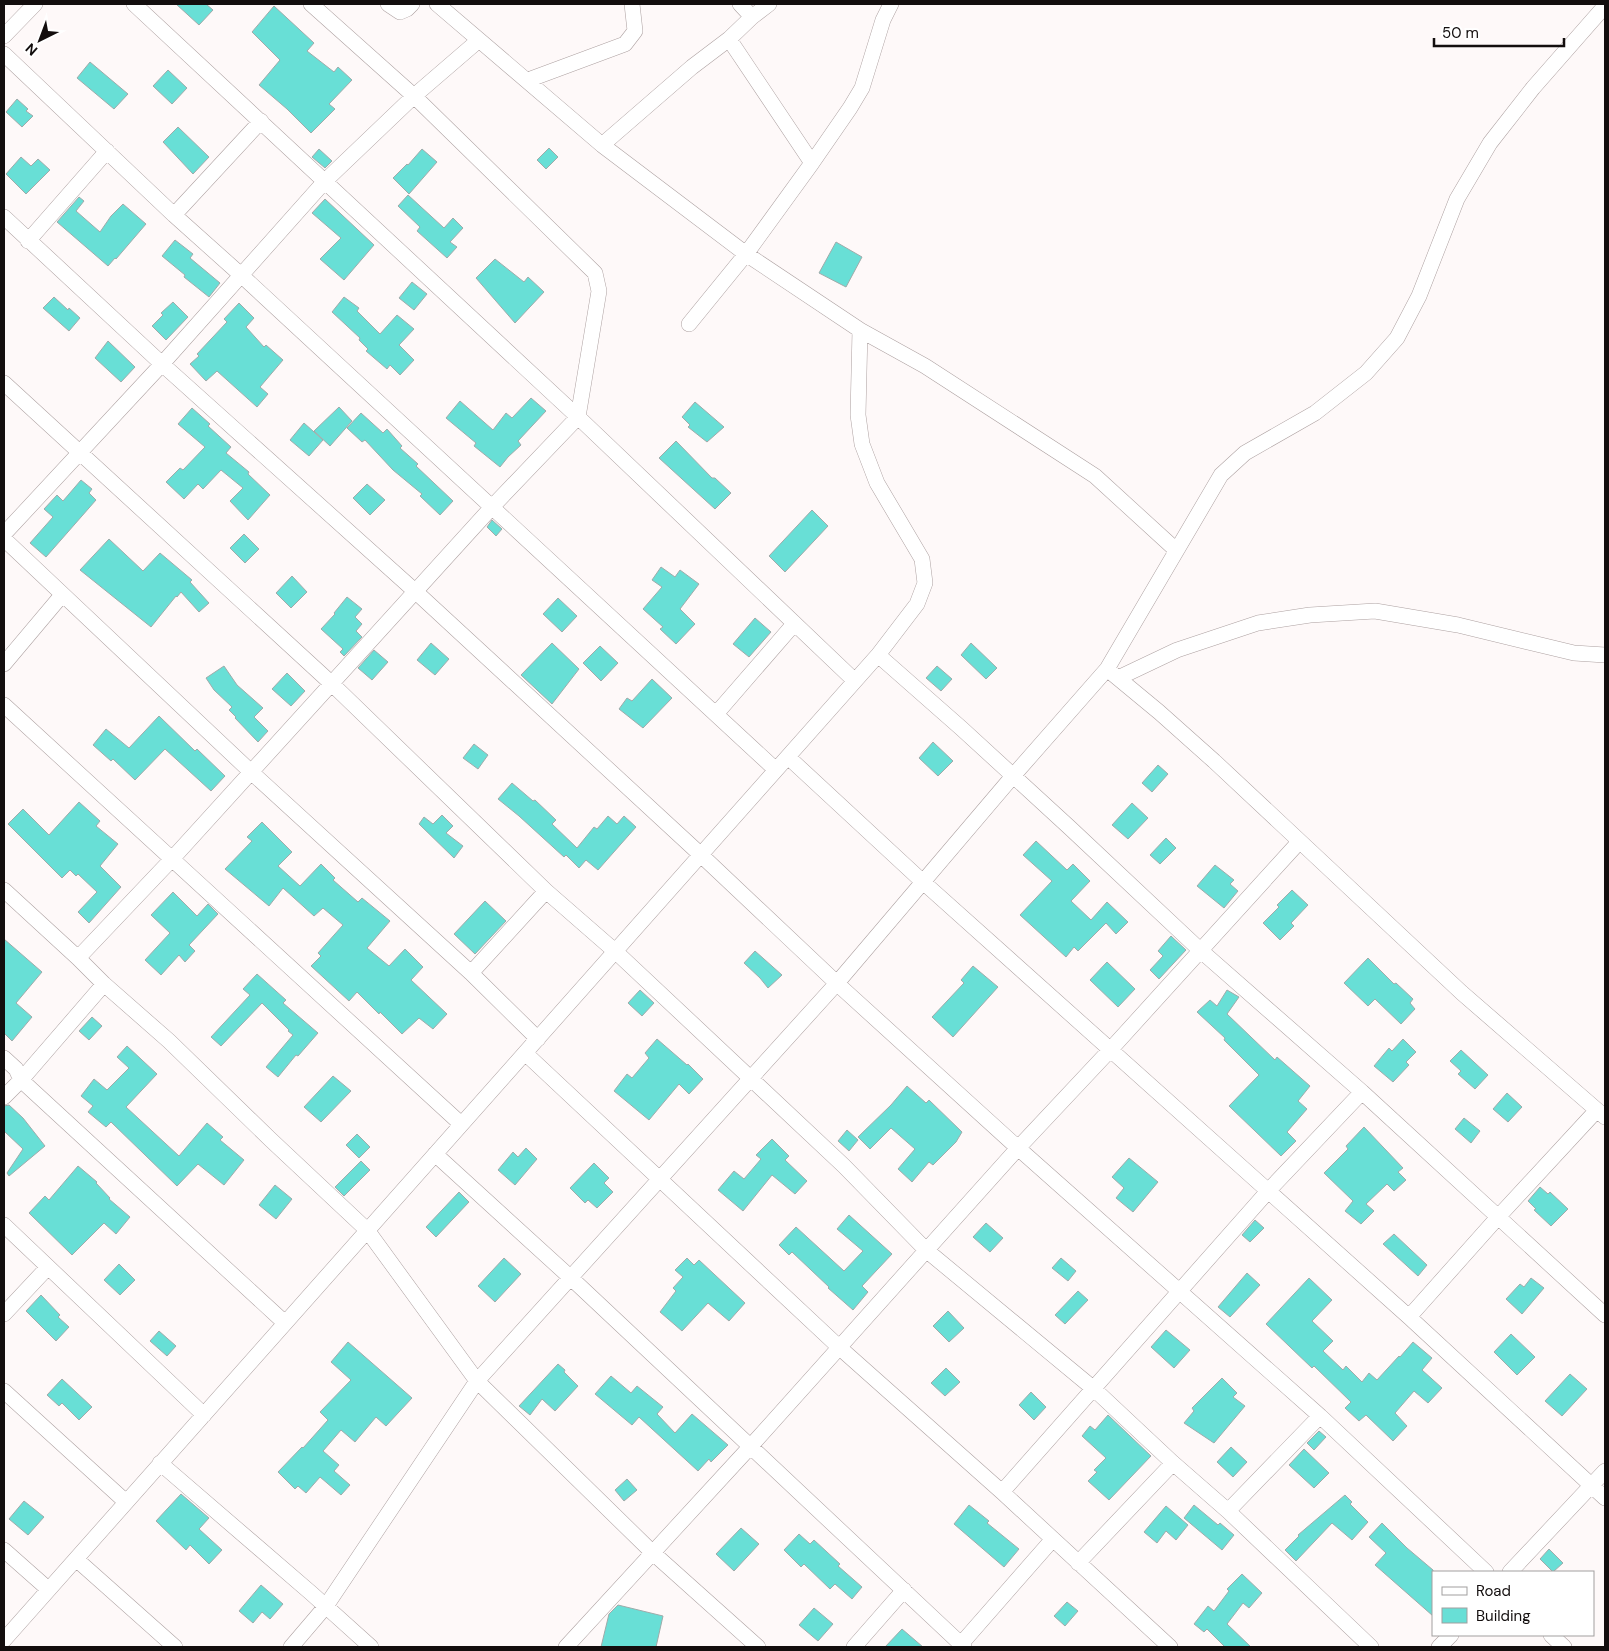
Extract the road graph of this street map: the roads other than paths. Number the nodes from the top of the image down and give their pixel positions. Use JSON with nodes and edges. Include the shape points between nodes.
{"nodes":[{"id":1,"x":35,"y":4,"type":"edge"},
{"id":2,"x":134,"y":4,"type":"edge"},
{"id":3,"x":311,"y":4,"type":"edge"},
{"id":4,"x":388,"y":4,"type":"edge"},
{"id":5,"x":412,"y":4,"type":"edge"},
{"id":6,"x":437,"y":4,"type":"edge"},
{"id":7,"x":632,"y":4,"type":"edge"},
{"id":8,"x":740,"y":4,"type":"edge"},
{"id":9,"x":769,"y":4,"type":"edge"},
{"id":10,"x":891,"y":4,"type":"edge"},
{"id":11,"x":1605,"y":6,"type":"edge"},
{"id":12,"x":752,"y":17,"type":"junction"},
{"id":13,"x":4,"y":36,"type":"edge"},
{"id":14,"x":729,"y":39,"type":"junction"},
{"id":15,"x":478,"y":40,"type":"junction"},
{"id":16,"x":4,"y":54,"type":"edge"},
{"id":17,"x":528,"y":80,"type":"junction"},
{"id":18,"x":414,"y":96,"type":"junction"},
{"id":19,"x":261,"y":121,"type":"junction"},
{"id":20,"x":602,"y":145,"type":"junction"},
{"id":21,"x":107,"y":151,"type":"junction"},
{"id":22,"x":812,"y":163,"type":"junction"},
{"id":23,"x":325,"y":181,"type":"junction"},
{"id":24,"x":174,"y":215,"type":"junction"},
{"id":25,"x":4,"y":217,"type":"edge"},
{"id":26,"x":28,"y":241,"type":"junction"},
{"id":27,"x":746,"y":254,"type":"junction"},
{"id":28,"x":241,"y":275,"type":"junction"},
{"id":29,"x":689,"y":324,"type":"dead end"},
{"id":30,"x":860,"y":330,"type":"junction"},
{"id":31,"x":162,"y":364,"type":"junction"},
{"id":32,"x":4,"y":383,"type":"edge"},
{"id":33,"x":578,"y":417,"type":"junction"},
{"id":34,"x":78,"y":452,"type":"junction"},
{"id":35,"x":492,"y":507,"type":"junction"},
{"id":36,"x":4,"y":534,"type":"edge"},
{"id":37,"x":4,"y":539,"type":"edge"},
{"id":38,"x":1176,"y":550,"type":"junction"},
{"id":39,"x":416,"y":592,"type":"junction"},
{"id":40,"x":62,"y":595,"type":"junction"},
{"id":41,"x":794,"y":624,"type":"junction"},
{"id":42,"x":878,"y":655,"type":"junction"},
{"id":43,"x":1605,"y":655,"type":"edge"},
{"id":44,"x":4,"y":664,"type":"edge"},
{"id":45,"x":1112,"y":673,"type":"junction"},
{"id":46,"x":856,"y":681,"type":"junction"},
{"id":47,"x":332,"y":684,"type":"junction"},
{"id":48,"x":4,"y":705,"type":"edge"},
{"id":49,"x":716,"y":714,"type":"junction"},
{"id":50,"x":788,"y":757,"type":"junction"},
{"id":51,"x":776,"y":770,"type":"junction"},
{"id":52,"x":250,"y":772,"type":"junction"},
{"id":53,"x":1013,"y":776,"type":"junction"},
{"id":54,"x":1299,"y":842,"type":"junction"},
{"id":55,"x":701,"y":855,"type":"junction"},
{"id":56,"x":172,"y":859,"type":"junction"},
{"id":57,"x":923,"y":882,"type":"junction"},
{"id":58,"x":4,"y":890,"type":"edge"},
{"id":59,"x":546,"y":891,"type":"junction"},
{"id":60,"x":1200,"y":950,"type":"junction"},
{"id":61,"x":616,"y":952,"type":"junction"},
{"id":62,"x":78,"y":958,"type":"junction"},
{"id":63,"x":471,"y":973,"type":"junction"},
{"id":64,"x":837,"y":982,"type":"junction"},
{"id":65,"x":104,"y":984,"type":"junction"},
{"id":66,"x":538,"y":1039,"type":"junction"},
{"id":67,"x":1111,"y":1049,"type":"junction"},
{"id":68,"x":525,"y":1053,"type":"junction"},
{"id":69,"x":4,"y":1058,"type":"edge"},
{"id":70,"x":752,"y":1079,"type":"junction"},
{"id":71,"x":21,"y":1080,"type":"junction"},
{"id":72,"x":1362,"y":1092,"type":"junction"},
{"id":73,"x":4,"y":1097,"type":"edge"},
{"id":74,"x":1601,"y":1114,"type":"edge"},
{"id":75,"x":461,"y":1124,"type":"junction"},
{"id":76,"x":1018,"y":1148,"type":"junction"},
{"id":77,"x":435,"y":1154,"type":"junction"},
{"id":78,"x":660,"y":1180,"type":"junction"},
{"id":79,"x":1269,"y":1190,"type":"junction"},
{"id":80,"x":1499,"y":1216,"type":"junction"},
{"id":81,"x":4,"y":1225,"type":"edge"},
{"id":82,"x":366,"y":1230,"type":"junction"},
{"id":83,"x":926,"y":1250,"type":"junction"},
{"id":84,"x":48,"y":1267,"type":"junction"},
{"id":85,"x":571,"y":1278,"type":"junction"},
{"id":86,"x":1179,"y":1291,"type":"junction"},
{"id":87,"x":4,"y":1314,"type":"edge"},
{"id":88,"x":1605,"y":1315,"type":"edge"},
{"id":89,"x":1409,"y":1317,"type":"junction"},
{"id":90,"x":285,"y":1323,"type":"junction"},
{"id":91,"x":840,"y":1348,"type":"junction"},
{"id":92,"x":477,"y":1381,"type":"junction"},
{"id":93,"x":1094,"y":1390,"type":"junction"},
{"id":94,"x":5,"y":1395,"type":"edge"},
{"id":95,"x":204,"y":1415,"type":"junction"},
{"id":96,"x":1320,"y":1416,"type":"junction"},
{"id":97,"x":750,"y":1447,"type":"junction"},
{"id":98,"x":1173,"y":1463,"type":"junction"},
{"id":99,"x":160,"y":1464,"type":"junction"},
{"id":100,"x":1605,"y":1471,"type":"edge"},
{"id":101,"x":1592,"y":1486,"type":"junction"},
{"id":102,"x":1002,"y":1492,"type":"junction"},
{"id":103,"x":1605,"y":1498,"type":"edge"},
{"id":104,"x":126,"y":1502,"type":"junction"},
{"id":105,"x":1228,"y":1511,"type":"junction"},
{"id":106,"x":1053,"y":1539,"type":"junction"},
{"id":107,"x":4,"y":1550,"type":"edge"},
{"id":108,"x":653,"y":1553,"type":"junction"},
{"id":109,"x":76,"y":1559,"type":"junction"},
{"id":110,"x":1078,"y":1563,"type":"junction"},
{"id":111,"x":1485,"y":1571,"type":"edge"},
{"id":112,"x":1511,"y":1571,"type":"edge"},
{"id":113,"x":48,"y":1590,"type":"junction"},
{"id":114,"x":904,"y":1590,"type":"junction"},
{"id":115,"x":326,"y":1606,"type":"junction"},
{"id":116,"x":1450,"y":1636,"type":"edge"},
{"id":117,"x":1552,"y":1636,"type":"edge"},
{"id":118,"x":4,"y":1640,"type":"edge"},
{"id":119,"x":962,"y":1646,"type":"edge"},
{"id":120,"x":175,"y":1647,"type":"edge"},
{"id":121,"x":291,"y":1647,"type":"edge"},
{"id":122,"x":371,"y":1647,"type":"edge"},
{"id":123,"x":566,"y":1647,"type":"edge"},
{"id":124,"x":758,"y":1647,"type":"edge"},
{"id":125,"x":854,"y":1647,"type":"edge"},
{"id":126,"x":1170,"y":1647,"type":"edge"},
{"id":127,"x":1371,"y":1647,"type":"edge"},
{"id":128,"x":1440,"y":1647,"type":"edge"},
{"id":129,"x":1564,"y":1647,"type":"edge"}],
"edges":[{"from":1,"to":13,"type":"street"},
{"from":2,"to":19,"type":"street"},
{"from":3,"to":18,"type":"street"},
{"from":4,"to":5,"type":"street","via":[[400,12]]},
{"from":6,"to":15,"type":"street"},
{"from":7,"to":17,"type":"street","via":[[634,31],[625,44]]},
{"from":8,"to":12,"type":"street"},
{"from":9,"to":12,"type":"street"},
{"from":10,"to":22,"type":"street","via":[[862,88]]},
{"from":11,"to":38,"type":"street","via":[[1490,143],[1457,198],[1419,296],[1397,338],[1366,373],[1315,413],[1245,453],[1221,476]]},
{"from":12,"to":14,"type":"street"},
{"from":14,"to":20,"type":"street"},
{"from":14,"to":22,"type":"street"},
{"from":15,"to":17,"type":"street"},
{"from":15,"to":18,"type":"street"},
{"from":16,"to":21,"type":"street"},
{"from":17,"to":20,"type":"street"},
{"from":18,"to":23,"type":"street"},
{"from":18,"to":33,"type":"street","via":[[595,273],[599,291]]},
{"from":19,"to":23,"type":"street"},
{"from":19,"to":24,"type":"street"},
{"from":20,"to":27,"type":"street"},
{"from":21,"to":24,"type":"street"},
{"from":21,"to":26,"type":"street"},
{"from":22,"to":27,"type":"street"},
{"from":23,"to":28,"type":"street"},
{"from":23,"to":33,"type":"street"},
{"from":24,"to":28,"type":"street"},
{"from":25,"to":26,"type":"street"},
{"from":26,"to":31,"type":"street"},
{"from":27,"to":29,"type":"street"},
{"from":27,"to":30,"type":"street"},
{"from":28,"to":31,"type":"street"},
{"from":28,"to":35,"type":"street"},
{"from":30,"to":38,"type":"street","via":[[925,366],[1095,476]]},
{"from":30,"to":42,"type":"street","via":[[858,415],[862,444],[877,483],[922,559],[925,583],[917,604]]},
{"from":31,"to":34,"type":"street"},
{"from":31,"to":39,"type":"street"},
{"from":32,"to":34,"type":"street"},
{"from":33,"to":35,"type":"street"},
{"from":33,"to":41,"type":"street"},
{"from":34,"to":36,"type":"street"},
{"from":34,"to":47,"type":"street"},
{"from":35,"to":39,"type":"street"},
{"from":35,"to":49,"type":"street"},
{"from":37,"to":40,"type":"street"},
{"from":38,"to":45,"type":"street"},
{"from":39,"to":47,"type":"street"},
{"from":39,"to":55,"type":"street"},
{"from":40,"to":44,"type":"street"},
{"from":40,"to":52,"type":"street"},
{"from":41,"to":46,"type":"street"},
{"from":41,"to":49,"type":"street"},
{"from":42,"to":46,"type":"street"},
{"from":42,"to":53,"type":"street"},
{"from":43,"to":45,"type":"street","via":[[1574,653],[1458,625],[1375,611],[1310,615],[1258,623]]},
{"from":45,"to":53,"type":"street"},
{"from":45,"to":54,"type":"street","via":[[1214,761]]},
{"from":46,"to":50,"type":"street"},
{"from":47,"to":52,"type":"street"},
{"from":47,"to":59,"type":"street"},
{"from":48,"to":56,"type":"street"},
{"from":49,"to":51,"type":"street"},
{"from":50,"to":51,"type":"street"},
{"from":50,"to":57,"type":"street"},
{"from":51,"to":55,"type":"street"},
{"from":52,"to":56,"type":"street"},
{"from":52,"to":63,"type":"street"},
{"from":53,"to":57,"type":"street"},
{"from":53,"to":60,"type":"street"},
{"from":54,"to":60,"type":"street"},
{"from":54,"to":74,"type":"street","via":[[1462,993]]},
{"from":55,"to":61,"type":"street"},
{"from":55,"to":64,"type":"street"},
{"from":56,"to":62,"type":"street"},
{"from":56,"to":75,"type":"street"},
{"from":57,"to":64,"type":"street"},
{"from":57,"to":67,"type":"street"},
{"from":58,"to":62,"type":"street"},
{"from":59,"to":61,"type":"street"},
{"from":59,"to":63,"type":"street"},
{"from":60,"to":67,"type":"street"},
{"from":60,"to":72,"type":"street"},
{"from":61,"to":66,"type":"street"},
{"from":61,"to":70,"type":"street"},
{"from":62,"to":65,"type":"street"},
{"from":63,"to":66,"type":"street"},
{"from":64,"to":70,"type":"street"},
{"from":64,"to":76,"type":"street"},
{"from":65,"to":71,"type":"street"},
{"from":65,"to":82,"type":"street","via":[[169,1041]]},
{"from":66,"to":68,"type":"street"},
{"from":67,"to":76,"type":"street"},
{"from":67,"to":79,"type":"street"},
{"from":68,"to":75,"type":"street"},
{"from":68,"to":78,"type":"street"},
{"from":69,"to":71,"type":"street","via":[[16,1069]]},
{"from":70,"to":78,"type":"street"},
{"from":70,"to":83,"type":"street"},
{"from":71,"to":73,"type":"street"},
{"from":71,"to":90,"type":"street"},
{"from":72,"to":79,"type":"street"},
{"from":72,"to":80,"type":"street"},
{"from":74,"to":80,"type":"street"},
{"from":75,"to":77,"type":"street"},
{"from":76,"to":83,"type":"street"},
{"from":76,"to":86,"type":"street"},
{"from":77,"to":82,"type":"street"},
{"from":77,"to":85,"type":"street"},
{"from":78,"to":85,"type":"street"},
{"from":78,"to":91,"type":"street"},
{"from":79,"to":86,"type":"street"},
{"from":79,"to":89,"type":"street"},
{"from":80,"to":88,"type":"street"},
{"from":80,"to":89,"type":"street"},
{"from":81,"to":84,"type":"street"},
{"from":82,"to":90,"type":"street"},
{"from":82,"to":92,"type":"street"},
{"from":83,"to":91,"type":"street"},
{"from":83,"to":93,"type":"street"},
{"from":84,"to":87,"type":"street"},
{"from":84,"to":95,"type":"street"},
{"from":85,"to":92,"type":"street"},
{"from":85,"to":97,"type":"street"},
{"from":86,"to":93,"type":"street"},
{"from":86,"to":96,"type":"street"},
{"from":89,"to":101,"type":"street"},
{"from":90,"to":95,"type":"street"},
{"from":91,"to":97,"type":"street"},
{"from":91,"to":102,"type":"street"},
{"from":92,"to":108,"type":"street"},
{"from":92,"to":115,"type":"street"},
{"from":93,"to":98,"type":"street"},
{"from":93,"to":102,"type":"street"},
{"from":94,"to":104,"type":"street"},
{"from":95,"to":99,"type":"street"},
{"from":96,"to":105,"type":"street"},
{"from":96,"to":111,"type":"street"},
{"from":97,"to":108,"type":"street"},
{"from":97,"to":114,"type":"street"},
{"from":98,"to":105,"type":"street"},
{"from":98,"to":110,"type":"street"},
{"from":99,"to":104,"type":"street"},
{"from":99,"to":115,"type":"street"},
{"from":100,"to":101,"type":"street"},
{"from":101,"to":103,"type":"street"},
{"from":101,"to":112,"type":"street"},
{"from":102,"to":106,"type":"street"},
{"from":104,"to":109,"type":"street"},
{"from":105,"to":127,"type":"street"},
{"from":106,"to":110,"type":"street"},
{"from":106,"to":119,"type":"street"},
{"from":107,"to":113,"type":"street"},
{"from":108,"to":123,"type":"street"},
{"from":108,"to":124,"type":"street"},
{"from":109,"to":113,"type":"street"},
{"from":109,"to":120,"type":"street"},
{"from":110,"to":126,"type":"street"},
{"from":113,"to":118,"type":"street"},
{"from":114,"to":119,"type":"street"},
{"from":114,"to":125,"type":"street"},
{"from":115,"to":121,"type":"street"},
{"from":115,"to":122,"type":"street"},
{"from":116,"to":128,"type":"street"},
{"from":117,"to":129,"type":"street"}]}
